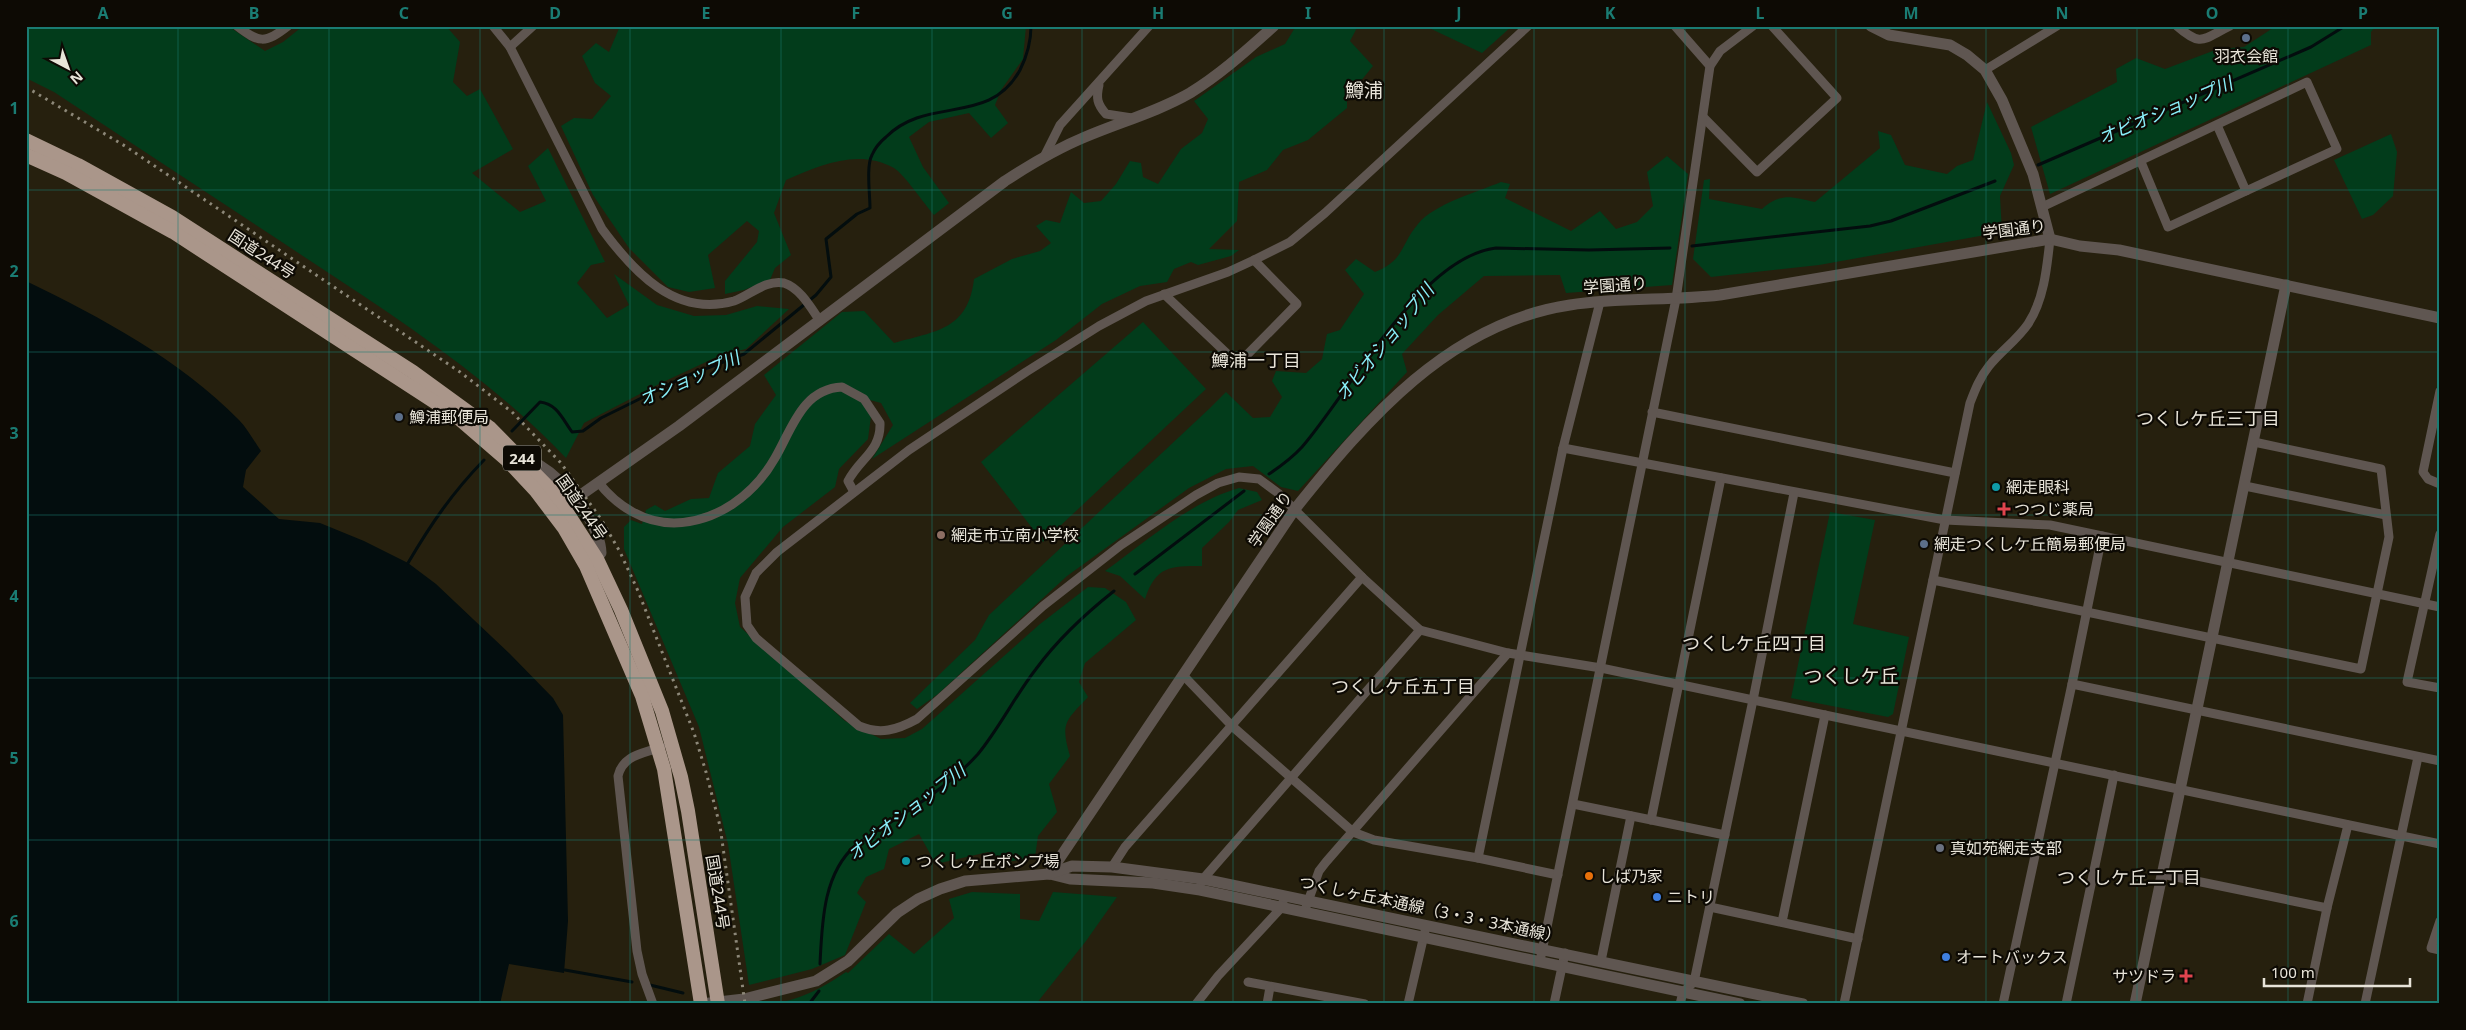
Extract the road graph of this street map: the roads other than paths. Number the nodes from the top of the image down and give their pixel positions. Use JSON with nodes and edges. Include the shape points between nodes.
{"nodes":[{"id":1,"x":237,"y":26,"type":"edge"},
{"id":2,"x":288,"y":26,"type":"edge"},
{"id":3,"x":493,"y":26,"type":"edge"},
{"id":4,"x":533,"y":26,"type":"edge"},
{"id":5,"x":1149,"y":26,"type":"edge"},
{"id":6,"x":1274,"y":26,"type":"edge"},
{"id":7,"x":1528,"y":26,"type":"edge"},
{"id":8,"x":1675,"y":26,"type":"edge"},
{"id":9,"x":1753,"y":26,"type":"edge"},
{"id":10,"x":1772,"y":26,"type":"edge"},
{"id":11,"x":1871,"y":26,"type":"edge"},
{"id":12,"x":2057,"y":26,"type":"edge"},
{"id":13,"x":2177,"y":26,"type":"edge"},
{"id":14,"x":2230,"y":26,"type":"edge"},
{"id":15,"x":510,"y":47,"type":"junction"},
{"id":16,"x":1710,"y":66,"type":"junction"},
{"id":17,"x":1985,"y":70,"type":"junction"},
{"id":18,"x":1100,"y":82,"type":"junction"},
{"id":19,"x":1703,"y":117,"type":"junction"},
{"id":20,"x":1135,"y":118,"type":"junction"},
{"id":21,"x":2217,"y":125,"type":"junction"},
{"id":22,"x":26,"y":140,"type":"edge"},
{"id":23,"x":26,"y":155,"type":"edge"},
{"id":24,"x":1045,"y":155,"type":"junction"},
{"id":25,"x":2141,"y":162,"type":"junction"},
{"id":26,"x":2246,"y":191,"type":"junction"},
{"id":27,"x":2042,"y":207,"type":"junction"},
{"id":28,"x":2050,"y":239,"type":"junction"},
{"id":29,"x":1254,"y":260,"type":"junction"},
{"id":30,"x":2286,"y":285,"type":"junction"},
{"id":31,"x":1164,"y":294,"type":"junction"},
{"id":32,"x":1676,"y":299,"type":"junction"},
{"id":33,"x":1600,"y":302,"type":"junction"},
{"id":34,"x":2440,"y":318,"type":"edge"},
{"id":35,"x":820,"y":321,"type":"junction"},
{"id":36,"x":2440,"y":391,"type":"edge"},
{"id":37,"x":1652,"y":412,"type":"junction"},
{"id":38,"x":2254,"y":442,"type":"junction"},
{"id":39,"x":1563,"y":448,"type":"junction"},
{"id":40,"x":1641,"y":463,"type":"junction"},
{"id":41,"x":526,"y":472,"type":"junction"},
{"id":42,"x":1955,"y":473,"type":"junction"},
{"id":43,"x":1721,"y":478,"type":"junction"},
{"id":44,"x":599,"y":483,"type":"junction"},
{"id":45,"x":2440,"y":484,"type":"edge"},
{"id":46,"x":2245,"y":486,"type":"junction"},
{"id":47,"x":854,"y":492,"type":"junction"},
{"id":48,"x":1794,"y":493,"type":"junction"},
{"id":49,"x":575,"y":499,"type":"junction"},
{"id":50,"x":1295,"y":509,"type":"junction"},
{"id":51,"x":2386,"y":516,"type":"junction"},
{"id":52,"x":1945,"y":520,"type":"junction"},
{"id":53,"x":2440,"y":534,"type":"edge"},
{"id":54,"x":2102,"y":536,"type":"junction"},
{"id":55,"x":591,"y":563,"type":"junction"},
{"id":56,"x":2229,"y":563,"type":"junction"},
{"id":57,"x":1362,"y":577,"type":"junction"},
{"id":58,"x":1933,"y":580,"type":"junction"},
{"id":59,"x":2376,"y":594,"type":"junction"},
{"id":60,"x":2424,"y":604,"type":"junction"},
{"id":61,"x":2440,"y":608,"type":"edge"},
{"id":62,"x":2087,"y":612,"type":"junction"},
{"id":63,"x":1420,"y":630,"type":"junction"},
{"id":64,"x":2213,"y":638,"type":"junction"},
{"id":65,"x":1508,"y":653,"type":"junction"},
{"id":66,"x":1520,"y":654,"type":"junction"},
{"id":67,"x":1602,"y":668,"type":"junction"},
{"id":68,"x":1183,"y":675,"type":"junction"},
{"id":69,"x":1680,"y":684,"type":"junction"},
{"id":70,"x":2072,"y":684,"type":"junction"},
{"id":71,"x":2440,"y":688,"type":"edge"},
{"id":72,"x":1753,"y":700,"type":"junction"},
{"id":73,"x":2197,"y":710,"type":"junction"},
{"id":74,"x":1825,"y":715,"type":"junction"},
{"id":75,"x":1232,"y":726,"type":"junction"},
{"id":76,"x":1902,"y":730,"type":"junction"},
{"id":77,"x":672,"y":743,"type":"junction"},
{"id":78,"x":658,"y":748,"type":"junction"},
{"id":79,"x":2418,"y":757,"type":"junction"},
{"id":80,"x":2440,"y":761,"type":"edge"},
{"id":81,"x":2053,"y":762,"type":"junction"},
{"id":82,"x":2114,"y":775,"type":"junction"},
{"id":83,"x":1290,"y":777,"type":"junction"},
{"id":84,"x":2181,"y":789,"type":"junction"},
{"id":85,"x":1573,"y":804,"type":"junction"},
{"id":86,"x":1631,"y":816,"type":"junction"},
{"id":87,"x":1651,"y":820,"type":"junction"},
{"id":88,"x":2348,"y":825,"type":"junction"},
{"id":89,"x":1353,"y":832,"type":"junction"},
{"id":90,"x":1724,"y":834,"type":"junction"},
{"id":91,"x":2401,"y":835,"type":"junction"},
{"id":92,"x":2440,"y":844,"type":"edge"},
{"id":93,"x":1478,"y":858,"type":"junction"},
{"id":94,"x":1112,"y":867,"type":"junction"},
{"id":95,"x":1049,"y":874,"type":"junction"},
{"id":96,"x":2162,"y":874,"type":"junction"},
{"id":97,"x":1558,"y":875,"type":"junction"},
{"id":98,"x":1201,"y":884,"type":"junction"},
{"id":99,"x":1285,"y":895,"type":"junction"},
{"id":100,"x":1307,"y":900,"type":"junction"},
{"id":101,"x":1282,"y":907,"type":"junction"},
{"id":102,"x":1710,"y":907,"type":"junction"},
{"id":103,"x":2327,"y":908,"type":"junction"},
{"id":104,"x":1304,"y":912,"type":"junction"},
{"id":105,"x":2440,"y":921,"type":"edge"},
{"id":106,"x":1782,"y":922,"type":"junction"},
{"id":107,"x":1426,"y":925,"type":"junction"},
{"id":108,"x":1423,"y":938,"type":"junction"},
{"id":109,"x":1858,"y":938,"type":"junction"},
{"id":110,"x":2440,"y":950,"type":"edge"},
{"id":111,"x":1565,"y":953,"type":"junction"},
{"id":112,"x":1541,"y":955,"type":"junction"},
{"id":113,"x":1601,"y":961,"type":"junction"},
{"id":114,"x":1562,"y":966,"type":"junction"},
{"id":115,"x":1248,"y":982,"type":"dead end"},
{"id":116,"x":1694,"y":982,"type":"junction"},
{"id":117,"x":1270,"y":987,"type":"junction"},
{"id":118,"x":1681,"y":998,"type":"edge"},
{"id":119,"x":1336,"y":1001,"type":"edge"},
{"id":120,"x":718,"y":1002,"type":"edge"},
{"id":121,"x":653,"y":1004,"type":"edge"},
{"id":122,"x":701,"y":1004,"type":"edge"},
{"id":123,"x":1196,"y":1004,"type":"edge"},
{"id":124,"x":1267,"y":1004,"type":"edge"},
{"id":125,"x":1365,"y":1004,"type":"edge"},
{"id":126,"x":1408,"y":1004,"type":"edge"},
{"id":127,"x":1554,"y":1004,"type":"edge"},
{"id":128,"x":1740,"y":1004,"type":"edge"},
{"id":129,"x":1803,"y":1004,"type":"edge"},
{"id":130,"x":1844,"y":1004,"type":"edge"},
{"id":131,"x":2003,"y":1004,"type":"edge"},
{"id":132,"x":2066,"y":1004,"type":"edge"},
{"id":133,"x":2135,"y":1004,"type":"edge"},
{"id":134,"x":2307,"y":1004,"type":"edge"},
{"id":135,"x":2365,"y":1004,"type":"edge"}],
"edges":[{"from":1,"to":2,"type":"street","via":[[257,40],[264,40]]},
{"from":3,"to":15,"type":"street"},
{"from":4,"to":15,"type":"street"},
{"from":5,"to":18,"type":"street"},
{"from":6,"to":20,"type":"street","via":[[1212,79],[1190,93]]},
{"from":7,"to":29,"type":"street","via":[[1325,213],[1290,242]]},
{"from":8,"to":16,"type":"street"},
{"from":9,"to":16,"type":"street","via":[[1720,51]]},
{"from":10,"to":19,"type":"street","via":[[1837,98],[1758,172]]},
{"from":11,"to":17,"type":"street","via":[[1890,35],[1950,45]]},
{"from":12,"to":17,"type":"street"},
{"from":13,"to":14,"type":"street","via":[[2196,40],[2203,40]]},
{"from":15,"to":35,"type":"street","via":[[602,230],[619,254],[641,276],[680,300],[699,304],[734,301],[768,284],[783,283],[797,290]]},
{"from":16,"to":19,"type":"street"},
{"from":17,"to":27,"type":"street","via":[[2014,125]]},
{"from":18,"to":20,"type":"street","via":[[1097,96],[1099,106],[1106,114]]},
{"from":18,"to":24,"type":"street","via":[[1060,125]]},
{"from":19,"to":32,"type":"street"},
{"from":20,"to":24,"type":"street"},
{"from":21,"to":25,"type":"street"},
{"from":21,"to":26,"type":"street"},
{"from":21,"to":26,"type":"street","via":[[2307,82],[2337,149]]},
{"from":22,"to":41,"type":"highway","name":"国道244号","number":"244","via":[[172,217],[356,336],[490,428]]},
{"from":23,"to":41,"type":"highway","name":"国道244号","number":"244","via":[[138,212],[235,272],[456,416]]},
{"from":24,"to":35,"type":"street","via":[[1005,181]]},
{"from":25,"to":26,"type":"street","via":[[2168,227]]},
{"from":25,"to":27,"type":"street"},
{"from":27,"to":28,"type":"street"},
{"from":28,"to":30,"type":"street","name":"学園通り"},
{"from":28,"to":32,"type":"street","name":"学園通り","via":[[1779,286]]},
{"from":28,"to":42,"type":"street","via":[[2047,268],[2037,306],[2018,336],[1979,380],[1970,403]]},
{"from":29,"to":31,"type":"street"},
{"from":29,"to":31,"type":"street","via":[[1297,304],[1238,364]]},
{"from":30,"to":34,"type":"street","name":"学園通り"},
{"from":30,"to":38,"type":"street"},
{"from":31,"to":47,"type":"street","via":[[1099,326],[1026,372],[925,439]]},
{"from":32,"to":33,"type":"street","name":"学園通り"},
{"from":32,"to":37,"type":"street"},
{"from":33,"to":39,"type":"street"},
{"from":33,"to":50,"type":"street","name":"学園通り","via":[[1538,312],[1456,346],[1376,414]]},
{"from":35,"to":44,"type":"street"},
{"from":36,"to":45,"type":"street","via":[[2424,472]]},
{"from":37,"to":40,"type":"street"},
{"from":37,"to":42,"type":"street"},
{"from":38,"to":46,"type":"street"},
{"from":38,"to":51,"type":"street","via":[[2381,469]]},
{"from":39,"to":40,"type":"street"},
{"from":39,"to":66,"type":"street"},
{"from":40,"to":43,"type":"street"},
{"from":40,"to":67,"type":"street"},
{"from":41,"to":49,"type":"street","via":[[539,465],[550,471]]},
{"from":41,"to":55,"type":"highway","name":"国道244号","number":"244"},
{"from":42,"to":52,"type":"street"},
{"from":43,"to":48,"type":"street"},
{"from":43,"to":69,"type":"street"},
{"from":44,"to":47,"type":"street","via":[[606,492],[642,518],[666,523],[709,517],[741,498],[761,479],[809,400],[825,390],[842,387],[864,399],[880,423],[878,444],[852,472],[848,481]]},
{"from":44,"to":49,"type":"street"},
{"from":46,"to":51,"type":"street"},
{"from":46,"to":56,"type":"street"},
{"from":47,"to":50,"type":"street","via":[[767,560],[749,586],[745,612],[747,625],[756,638],[858,726],[872,731],[898,729],[917,719],[1051,600],[1121,545],[1218,483],[1239,477],[1259,479]]},
{"from":48,"to":52,"type":"street"},
{"from":48,"to":72,"type":"street"},
{"from":49,"to":55,"type":"street","via":[[600,542],[601,553]]},
{"from":50,"to":57,"type":"street"},
{"from":50,"to":68,"type":"street","name":"学園通り"},
{"from":51,"to":59,"type":"street","via":[[2389,537]]},
{"from":52,"to":54,"type":"street","via":[[2050,525]]},
{"from":52,"to":58,"type":"street"},
{"from":53,"to":60,"type":"street"},
{"from":54,"to":56,"type":"street"},
{"from":54,"to":62,"type":"street"},
{"from":55,"to":77,"type":"highway","name":"国道244号","number":"244","via":[[633,639]]},
{"from":55,"to":78,"type":"highway","name":"国道244号","number":"244","via":[[642,696]]},
{"from":56,"to":59,"type":"street"},
{"from":56,"to":64,"type":"street"},
{"from":57,"to":63,"type":"street"},
{"from":57,"to":75,"type":"street"},
{"from":58,"to":62,"type":"street"},
{"from":58,"to":76,"type":"street"},
{"from":59,"to":60,"type":"street"},
{"from":59,"to":64,"type":"street","via":[[2360,669]]},
{"from":60,"to":61,"type":"street"},
{"from":60,"to":71,"type":"street","via":[[2408,682]]},
{"from":62,"to":64,"type":"street"},
{"from":62,"to":70,"type":"street"},
{"from":63,"to":65,"type":"street"},
{"from":63,"to":83,"type":"street"},
{"from":64,"to":73,"type":"street"},
{"from":65,"to":66,"type":"street"},
{"from":65,"to":89,"type":"street"},
{"from":66,"to":67,"type":"street"},
{"from":66,"to":93,"type":"street"},
{"from":67,"to":69,"type":"street"},
{"from":67,"to":85,"type":"street"},
{"from":68,"to":75,"type":"street"},
{"from":68,"to":95,"type":"street","name":"学園通り"},
{"from":69,"to":72,"type":"street"},
{"from":69,"to":87,"type":"street"},
{"from":70,"to":73,"type":"street"},
{"from":70,"to":81,"type":"street"},
{"from":72,"to":74,"type":"street"},
{"from":72,"to":90,"type":"street"},
{"from":73,"to":79,"type":"street"},
{"from":73,"to":84,"type":"street"},
{"from":74,"to":76,"type":"street"},
{"from":74,"to":106,"type":"street"},
{"from":75,"to":83,"type":"street"},
{"from":75,"to":94,"type":"street","via":[[1125,847]]},
{"from":76,"to":81,"type":"street"},
{"from":76,"to":109,"type":"street"},
{"from":77,"to":78,"type":"street"},
{"from":77,"to":120,"type":"highway","name":"国道244号","number":"244","via":[[688,811]]},
{"from":78,"to":121,"type":"street","via":[[627,759],[618,776],[637,951]]},
{"from":78,"to":122,"type":"highway","name":"国道244号","number":"244","via":[[674,823]]},
{"from":79,"to":80,"type":"street"},
{"from":79,"to":91,"type":"street"},
{"from":81,"to":82,"type":"street"},
{"from":81,"to":131,"type":"street"},
{"from":82,"to":84,"type":"street"},
{"from":82,"to":132,"type":"street"},
{"from":83,"to":89,"type":"street"},
{"from":83,"to":98,"type":"street"},
{"from":84,"to":88,"type":"street"},
{"from":84,"to":96,"type":"street"},
{"from":85,"to":86,"type":"street"},
{"from":85,"to":97,"type":"street"},
{"from":86,"to":87,"type":"street"},
{"from":86,"to":113,"type":"street"},
{"from":87,"to":90,"type":"street"},
{"from":88,"to":91,"type":"street"},
{"from":88,"to":103,"type":"street"},
{"from":89,"to":93,"type":"street","via":[[1374,840]]},
{"from":89,"to":100,"type":"street","via":[[1319,871]]},
{"from":90,"to":102,"type":"street"},
{"from":91,"to":92,"type":"street"},
{"from":91,"to":135,"type":"street"},
{"from":93,"to":97,"type":"street"},
{"from":94,"to":95,"type":"street","name":"つくしヶ丘本通線（3・3・3本通線）","via":[[1072,866]]},
{"from":94,"to":98,"type":"street","name":"つくしヶ丘本通線（3・3・3本通線）"},
{"from":95,"to":98,"type":"street","name":"つくしヶ丘本通線（3・3・3本通線）","via":[[1070,879]]},
{"from":95,"to":120,"type":"street","name":"つくしヶ丘本通線（3・3・3本通線）","via":[[965,881],[940,889],[897,913],[848,961],[816,981],[744,999]]},
{"from":96,"to":103,"type":"street"},
{"from":96,"to":133,"type":"street"},
{"from":97,"to":112,"type":"street"},
{"from":98,"to":99,"type":"street","name":"つくしヶ丘本通線（3・3・3本通線）"},
{"from":98,"to":101,"type":"street","name":"つくしヶ丘本通線（3・3・3本通線）"},
{"from":99,"to":100,"type":"street","name":"つくしヶ丘本通線（3・3・3本通線）"},
{"from":99,"to":101,"type":"street"},
{"from":100,"to":104,"type":"street"},
{"from":100,"to":107,"type":"street","name":"つくしヶ丘本通線（3・3・3本通線）"},
{"from":101,"to":104,"type":"street","name":"つくしヶ丘本通線（3・3・3本通線）"},
{"from":101,"to":123,"type":"street"},
{"from":102,"to":106,"type":"street"},
{"from":102,"to":116,"type":"street"},
{"from":103,"to":134,"type":"street"},
{"from":104,"to":108,"type":"street","name":"つくしヶ丘本通線（3・3・3本通線）"},
{"from":105,"to":110,"type":"street","via":[[2431,948]]},
{"from":106,"to":109,"type":"street"},
{"from":107,"to":108,"type":"street"},
{"from":107,"to":112,"type":"street","name":"つくしヶ丘本通線（3・3・3本通線）"},
{"from":108,"to":112,"type":"street","name":"つくしヶ丘本通線（3・3・3本通線）"},
{"from":108,"to":126,"type":"street"},
{"from":109,"to":130,"type":"street"},
{"from":111,"to":112,"type":"street","name":"つくしヶ丘本通線（3・3・3本通線）"},
{"from":111,"to":113,"type":"street","name":"つくしヶ丘本通線（3・3・3本通線）"},
{"from":111,"to":114,"type":"street"},
{"from":112,"to":114,"type":"street","name":"つくしヶ丘本通線（3・3・3本通線）"},
{"from":113,"to":116,"type":"street","name":"つくしヶ丘本通線（3・3・3本通線）"},
{"from":114,"to":118,"type":"street","name":"つくしヶ丘本通線（3・3・3本通線）"},
{"from":114,"to":127,"type":"street"},
{"from":115,"to":117,"type":"street"},
{"from":116,"to":118,"type":"street"},
{"from":116,"to":129,"type":"street","name":"つくしヶ丘本通線（3・3・3本通線）"},
{"from":117,"to":119,"type":"street"},
{"from":117,"to":124,"type":"street"},
{"from":118,"to":128,"type":"street","name":"つくしヶ丘本通線（3・3・3本通線）"},
{"from":119,"to":125,"type":"street"},
{"from":120,"to":122,"type":"street","name":"つくしヶ丘本通線（3・3・3本通線）"}]}
